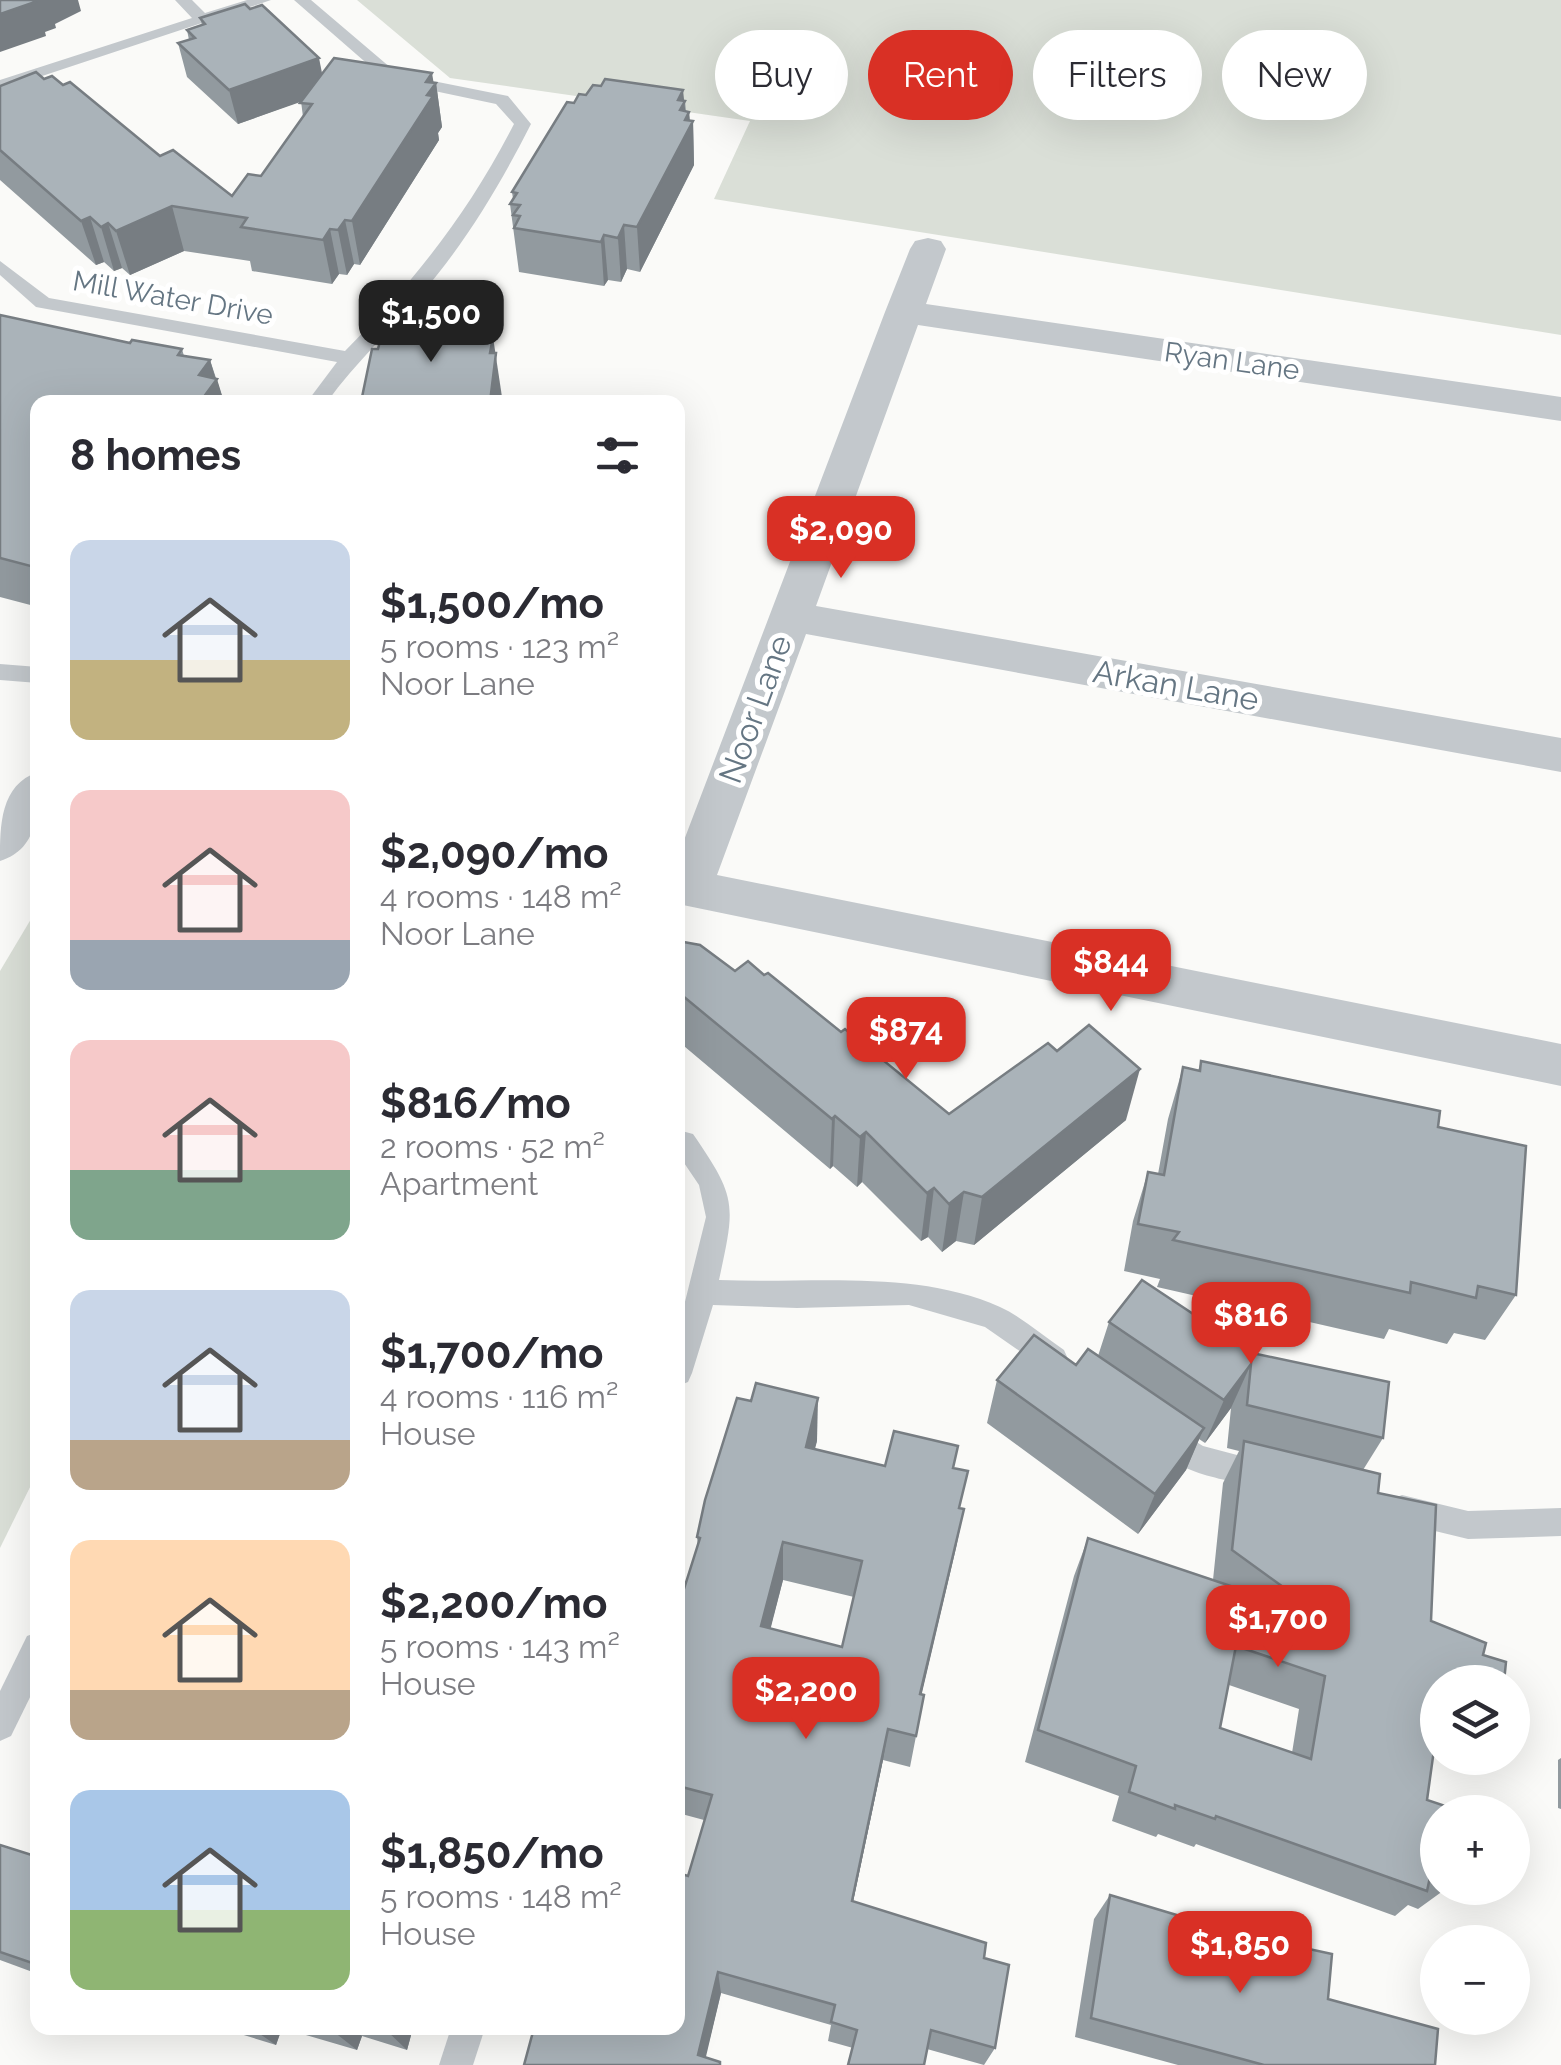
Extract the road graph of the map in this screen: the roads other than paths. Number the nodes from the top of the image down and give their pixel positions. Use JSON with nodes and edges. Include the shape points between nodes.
{"nodes":[{"id":1,"x":182,"y":0,"type":"edge"},
{"id":2,"x":263,"y":0,"type":"edge"},
{"id":3,"x":302,"y":0,"type":"edge"},
{"id":4,"x":201,"y":18,"type":"junction"},
{"id":5,"x":0,"y":85,"type":"edge"},
{"id":6,"x":928,"y":248,"type":"dead end"},
{"id":7,"x":0,"y":266,"type":"edge"},
{"id":8,"x":903,"y":312,"type":"junction"},
{"id":9,"x":349,"y":358,"type":"junction"},
{"id":10,"x":322,"y":395,"type":"edge"},
{"id":11,"x":1561,"y":409,"type":"edge"},
{"id":12,"x":790,"y":616,"type":"junction"},
{"id":13,"x":0,"y":672,"type":"edge"},
{"id":14,"x":30,"y":674,"type":"edge"},
{"id":15,"x":1561,"y":755,"type":"edge"},
{"id":16,"x":30,"y":801,"type":"edge"},
{"id":17,"x":0,"y":843,"type":"edge"},
{"id":18,"x":685,"y":882,"type":"edge"},
{"id":19,"x":685,"y":887,"type":"edge"},
{"id":20,"x":1561,"y":1065,"type":"edge"},
{"id":21,"x":685,"y":1143,"type":"edge"},
{"id":22,"x":703,"y":1292,"type":"junction"},
{"id":23,"x":685,"y":1350,"type":"edge"},
{"id":24,"x":1071,"y":1371,"type":"edge"},
{"id":25,"x":1149,"y":1425,"type":"edge"},
{"id":26,"x":1286,"y":1480,"type":"edge"},
{"id":27,"x":1377,"y":1502,"type":"edge"},
{"id":28,"x":1561,"y":1522,"type":"edge"},
{"id":29,"x":30,"y":1663,"type":"edge"},
{"id":30,"x":0,"y":1725,"type":"edge"},
{"id":31,"x":466,"y":2035,"type":"edge"},
{"id":32,"x":456,"y":2065,"type":"edge"}],
"edges":[{"from":1,"to":4,"type":"lane"},
{"from":2,"to":4,"type":"lane"},
{"from":3,"to":9,"type":"lane","via":[[393,78],[502,100],[523,124],[493,182],[418,288]]},
{"from":4,"to":5,"type":"lane"},
{"from":6,"to":8,"type":"street","name":"Noor Lane"},
{"from":7,"to":9,"type":"lane","name":"Mill Water Drive","via":[[43,303]]},
{"from":8,"to":11,"type":"street","name":"Ryan Lane"},
{"from":8,"to":12,"type":"street","name":"Noor Lane"},
{"from":9,"to":10,"type":"lane"},
{"from":12,"to":15,"type":"street","name":"Arkan Lane"},
{"from":12,"to":18,"type":"street","name":"Noor Lane"},
{"from":13,"to":14,"type":"lane"},
{"from":16,"to":17,"type":"street"},
{"from":19,"to":20,"type":"street"},
{"from":21,"to":22,"type":"lane","via":[[711,1180],[719,1217]]},
{"from":22,"to":23,"type":"lane"},
{"from":22,"to":24,"type":"lane","via":[[909,1293],[993,1317]]},
{"from":25,"to":26,"type":"lane","via":[[1196,1458]]},
{"from":27,"to":28,"type":"lane","via":[[1468,1525]]},
{"from":29,"to":30,"type":"lane"},
{"from":31,"to":32,"type":"lane"}]}
